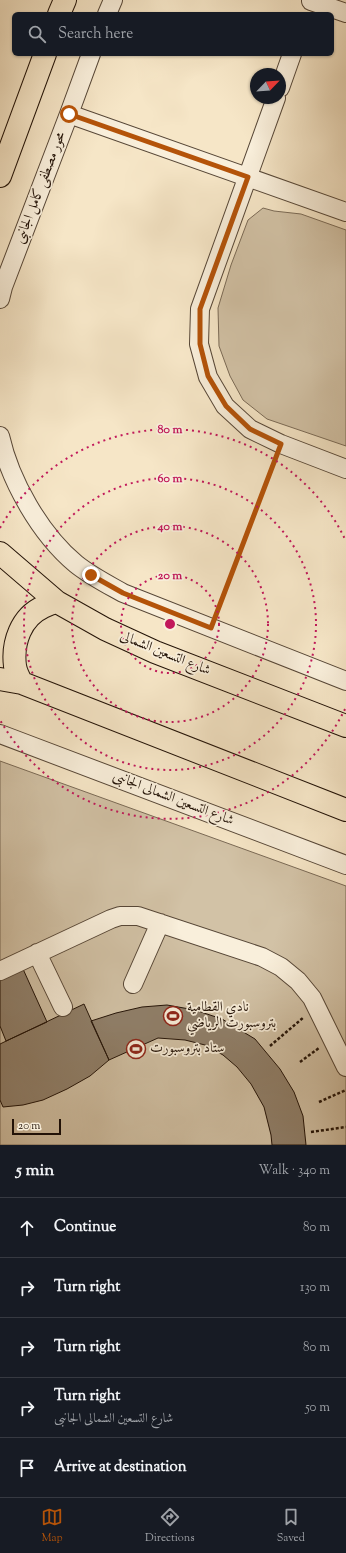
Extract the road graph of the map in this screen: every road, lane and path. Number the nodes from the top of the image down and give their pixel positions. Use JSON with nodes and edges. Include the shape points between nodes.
{"nodes":[{"id":1,"x":65,"y":0,"type":"edge"},
{"id":2,"x":113,"y":0,"type":"edge"},
{"id":3,"x":310,"y":5,"type":"edge"},
{"id":4,"x":61,"y":12,"type":"edge"},
{"id":5,"x":108,"y":12,"type":"edge"},
{"id":6,"x":346,"y":13,"type":"edge"},
{"id":7,"x":44,"y":56,"type":"edge"},
{"id":8,"x":90,"y":56,"type":"edge"},
{"id":9,"x":291,"y":56,"type":"edge"},
{"id":10,"x":286,"y":71,"type":"edge"},
{"id":11,"x":274,"y":104,"type":"edge"},
{"id":12,"x":69,"y":114,"type":"junction"},
{"id":13,"x":0,"y":176,"type":"edge"},
{"id":14,"x":248,"y":177,"type":"junction"},
{"id":15,"x":346,"y":212,"type":"edge"},
{"id":16,"x":0,"y":299,"type":"edge"},
{"id":17,"x":0,"y":436,"type":"edge"},
{"id":18,"x":281,"y":444,"type":"junction"},
{"id":19,"x":346,"y":469,"type":"edge"},
{"id":20,"x":0,"y":553,"type":"edge"},
{"id":21,"x":57,"y":602,"type":"junction"},
{"id":22,"x":211,"y":628,"type":"junction"},
{"id":23,"x":0,"y":678,"type":"edge"},
{"id":24,"x":346,"y":681,"type":"edge"},
{"id":25,"x":22,"y":683,"type":"junction"},
{"id":26,"x":346,"y":726,"type":"edge"},
{"id":27,"x":0,"y":734,"type":"edge"},
{"id":28,"x":346,"y":810,"type":"edge"},
{"id":29,"x":346,"y":865,"type":"edge"},
{"id":30,"x":160,"y":923,"type":"junction"},
{"id":31,"x":37,"y":953,"type":"junction"},
{"id":32,"x":0,"y":971,"type":"edge"},
{"id":33,"x":133,"y":984,"type":"dead end"},
{"id":34,"x":316,"y":1006,"type":"junction"},
{"id":35,"x":63,"y":1007,"type":"dead end"},
{"id":36,"x":332,"y":1038,"type":"junction"},
{"id":37,"x":270,"y":1046,"type":"dead end"},
{"id":38,"x":300,"y":1062,"type":"dead end"},
{"id":39,"x":346,"y":1067,"type":"edge"},
{"id":40,"x":346,"y":1090,"type":"edge"},
{"id":41,"x":319,"y":1102,"type":"dead end"},
{"id":42,"x":346,"y":1127,"type":"edge"},
{"id":43,"x":312,"y":1132,"type":"dead end"}],
"edges":[{"from":1,"to":4,"type":"main road"},
{"from":2,"to":5,"type":"street"},
{"from":3,"to":6,"type":"street"},
{"from":7,"to":13,"type":"main road"},
{"from":8,"to":12,"type":"street","name":"محور مصطفى كامل الجانبى"},
{"from":9,"to":10,"type":"street"},
{"from":11,"to":14,"type":"street"},
{"from":12,"to":14,"type":"street"},
{"from":12,"to":16,"type":"street","name":"محور مصطفى كامل الجانبى"},
{"from":14,"to":15,"type":"street"},
{"from":14,"to":18,"type":"street","via":[[200,309],[200,344],[208,376],[226,406],[250,429]]},
{"from":17,"to":22,"type":"street","via":[[18,486],[38,521],[56,544],[76,563],[98,580],[123,593]]},
{"from":18,"to":19,"type":"street"},
{"from":18,"to":22,"type":"path"},
{"from":20,"to":21,"type":"main road","name":"شارع التسعين الشمالى"},
{"from":21,"to":25,"type":"main road","via":[[41,608],[28,618],[18,633],[14,650],[15,667]]},
{"from":21,"to":26,"type":"main road","name":"شارع التسعين الشمالى","via":[[105,629],[155,652]]},
{"from":22,"to":24,"type":"street"},
{"from":23,"to":25,"type":"main road"},
{"from":25,"to":28,"type":"main road"},
{"from":27,"to":29,"type":"street","name":"شارع التسعين الشمالى الجانبى"},
{"from":30,"to":31,"type":"street","via":[[138,916],[120,916]]},
{"from":30,"to":33,"type":"street"},
{"from":30,"to":34,"type":"street","via":[[262,957],[281,967],[298,981]]},
{"from":31,"to":32,"type":"street"},
{"from":31,"to":35,"type":"street"},
{"from":34,"to":36,"type":"street"},
{"from":34,"to":37,"type":"path"},
{"from":36,"to":38,"type":"path"},
{"from":36,"to":39,"type":"street"},
{"from":40,"to":41,"type":"path"},
{"from":42,"to":43,"type":"path"}]}
